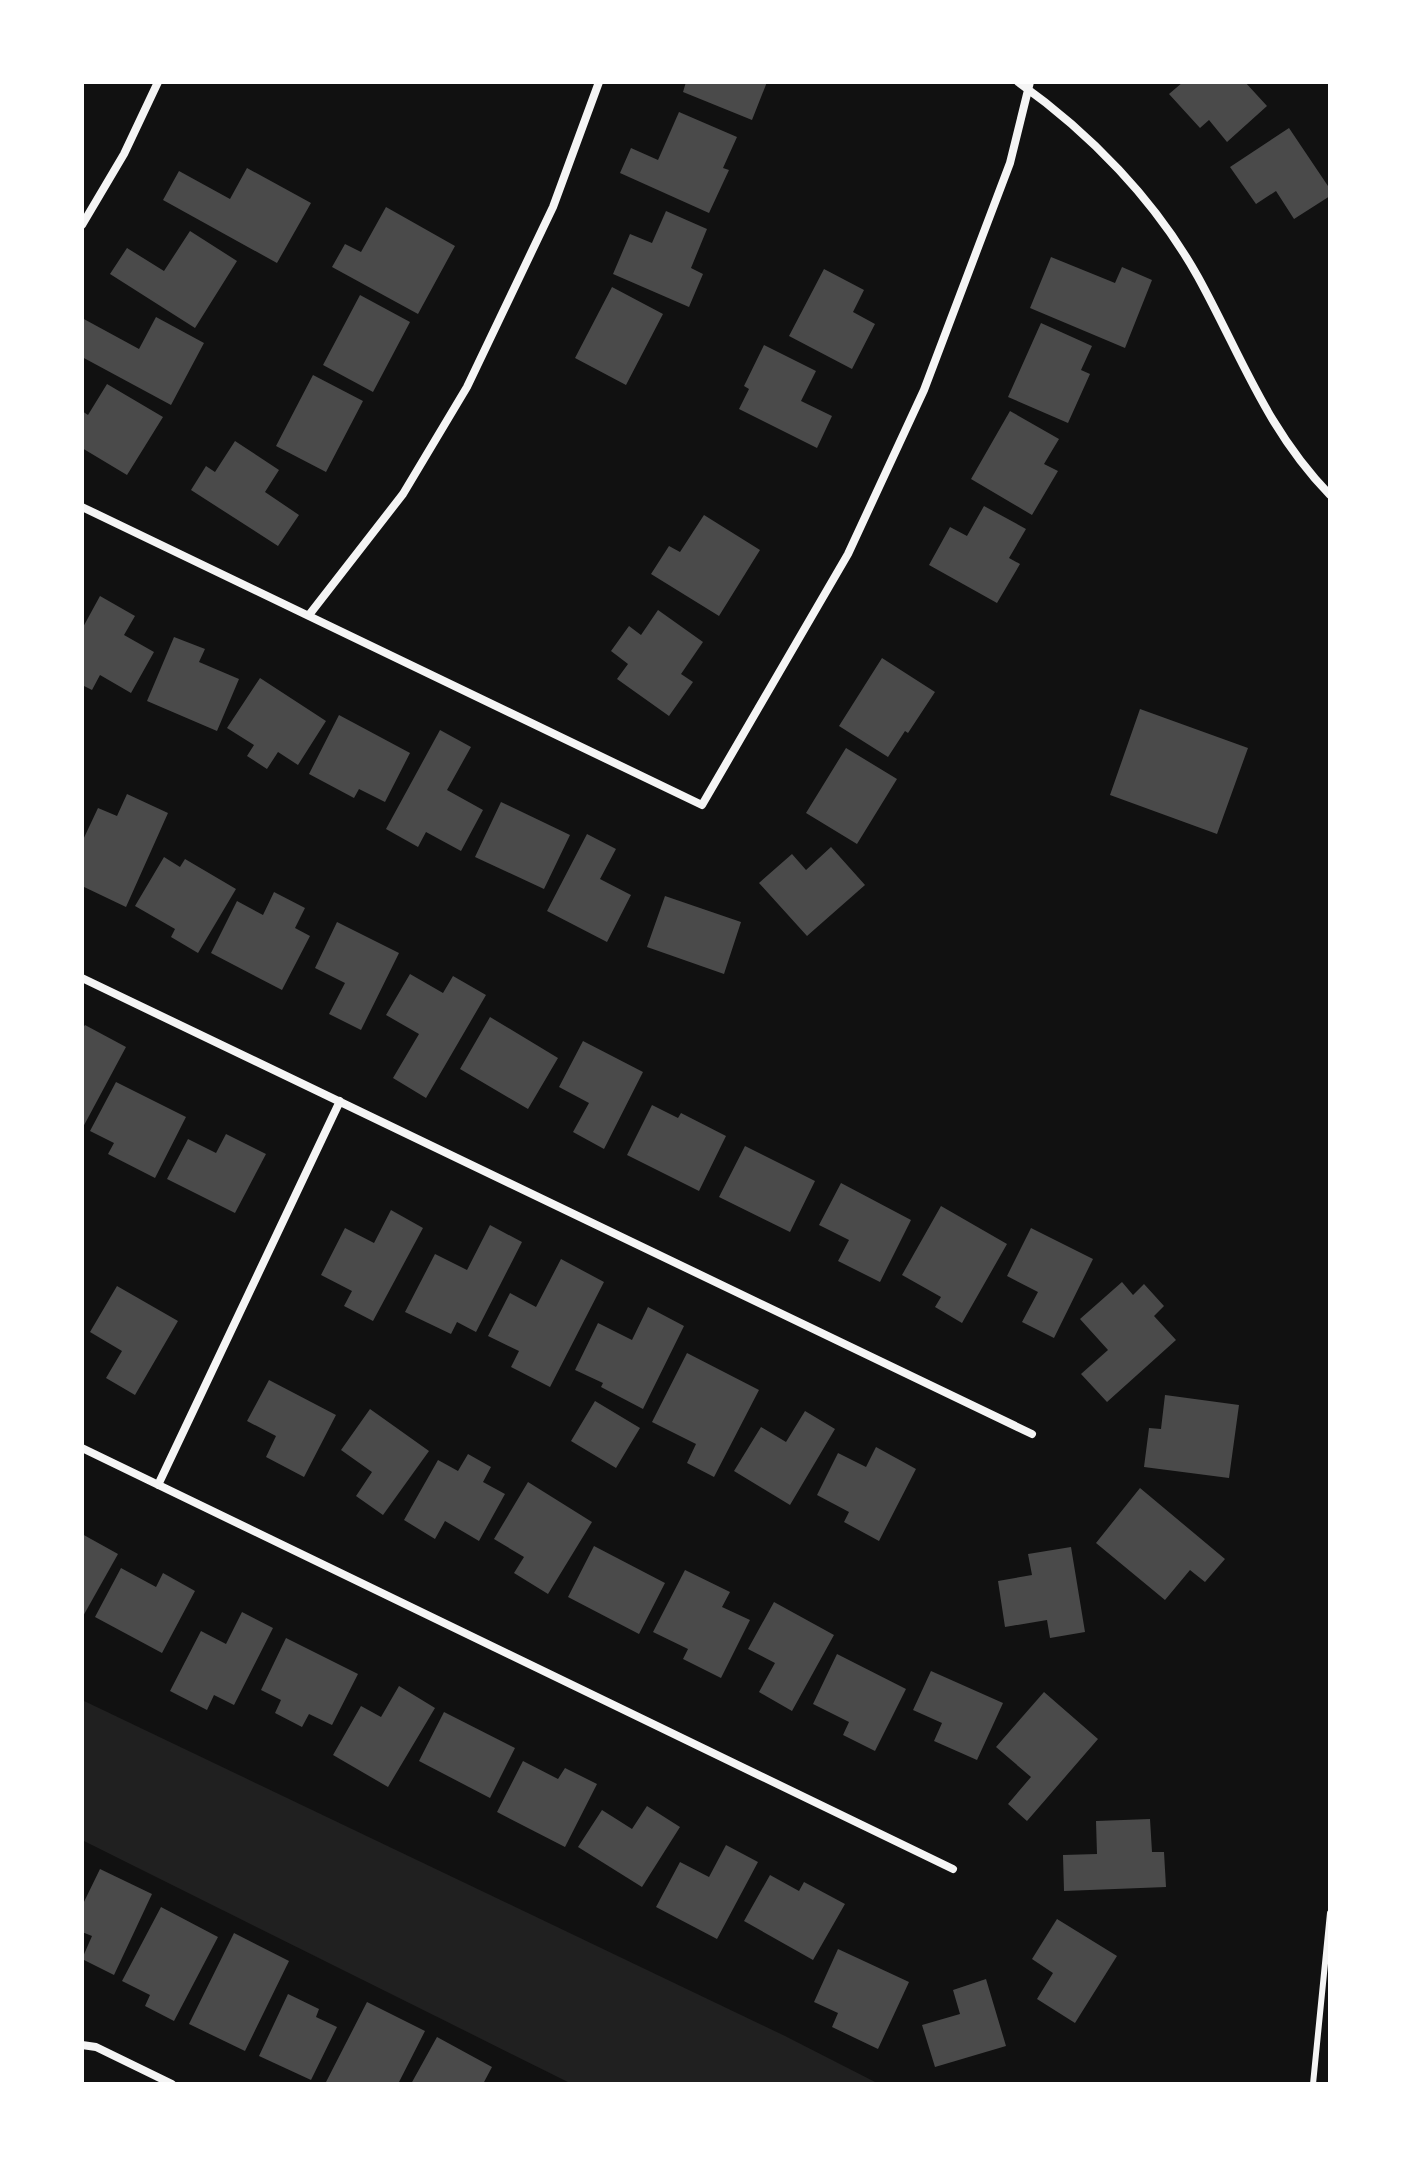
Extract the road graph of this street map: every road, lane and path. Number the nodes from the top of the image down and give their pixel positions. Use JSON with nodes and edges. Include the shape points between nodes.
{"nodes":[{"id":1,"x":158,"y":82,"type":"edge"},
{"id":2,"x":599,"y":82,"type":"edge"},
{"id":3,"x":1018,"y":82,"type":"edge"},
{"id":4,"x":1029,"y":86,"type":"edge"},
{"id":5,"x":82,"y":225,"type":"edge"},
{"id":6,"x":1330,"y":495,"type":"edge"},
{"id":7,"x":82,"y":507,"type":"edge"},
{"id":8,"x":309,"y":615,"type":"junction"},
{"id":9,"x":82,"y":978,"type":"edge"},
{"id":10,"x":340,"y":1101,"type":"junction"},
{"id":11,"x":1032,"y":1434,"type":"dead end"},
{"id":12,"x":82,"y":1448,"type":"edge"},
{"id":13,"x":158,"y":1485,"type":"junction"},
{"id":14,"x":953,"y":1869,"type":"dead end"},
{"id":15,"x":1330,"y":1913,"type":"edge"},
{"id":16,"x":82,"y":2045,"type":"edge"},
{"id":17,"x":172,"y":2084,"type":"edge"},
{"id":18,"x":1313,"y":2084,"type":"edge"}],
"edges":[{"from":1,"to":5,"type":"street"},
{"from":2,"to":8,"type":"street","via":[[553,207],[467,387],[403,494]]},
{"from":3,"to":4,"type":"street"},
{"from":4,"to":6,"type":"street","via":[[1124,174],[1161,219],[1196,274],[1266,411]]},
{"from":4,"to":8,"type":"street","via":[[1010,163],[924,390],[848,554],[702,805]]},
{"from":7,"to":8,"type":"street"},
{"from":9,"to":10,"type":"street"},
{"from":10,"to":11,"type":"street"},
{"from":10,"to":13,"type":"street"},
{"from":12,"to":13,"type":"street"},
{"from":13,"to":14,"type":"street"},
{"from":15,"to":18,"type":"lane"},
{"from":16,"to":17,"type":"street"}]}
